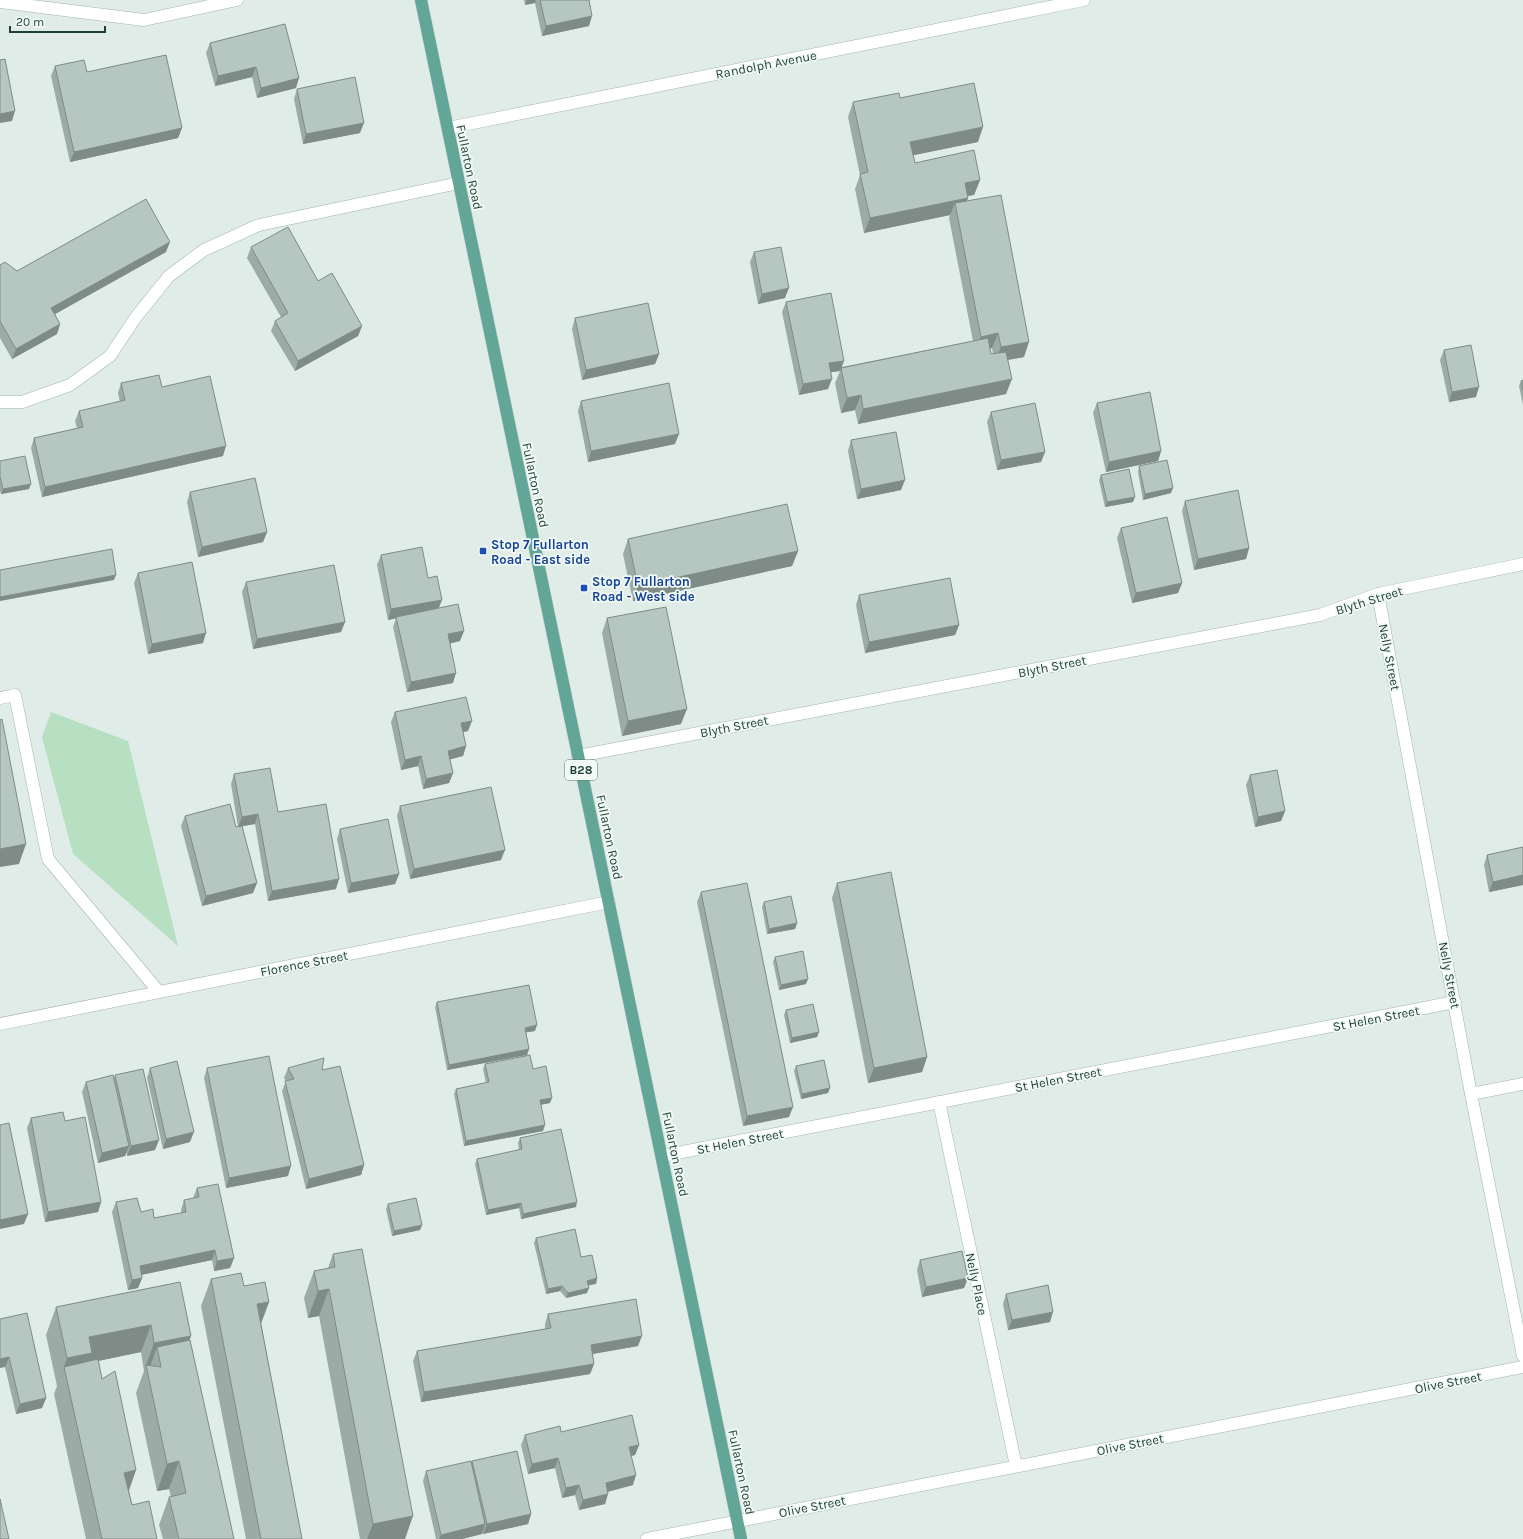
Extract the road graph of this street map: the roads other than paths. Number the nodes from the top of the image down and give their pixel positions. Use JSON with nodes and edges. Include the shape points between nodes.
{"nodes":[{"id":1,"x":237,"y":0,"type":"edge"},
{"id":2,"x":421,"y":0,"type":"edge"},
{"id":3,"x":1084,"y":0,"type":"edge"},
{"id":4,"x":0,"y":2,"type":"edge"},
{"id":5,"x":448,"y":128,"type":"junction"},
{"id":6,"x":459,"y":183,"type":"junction"},
{"id":7,"x":0,"y":402,"type":"edge"},
{"id":8,"x":1523,"y":564,"type":"edge"},
{"id":9,"x":1378,"y":594,"type":"junction"},
{"id":10,"x":0,"y":698,"type":"edge"},
{"id":11,"x":578,"y":756,"type":"junction"},
{"id":12,"x":609,"y":902,"type":"junction"},
{"id":13,"x":159,"y":992,"type":"junction"},
{"id":14,"x":1455,"y":1002,"type":"junction"},
{"id":15,"x":0,"y":1024,"type":"edge"},
{"id":16,"x":1523,"y":1084,"type":"edge"},
{"id":17,"x":1471,"y":1094,"type":"junction"},
{"id":18,"x":939,"y":1102,"type":"junction"},
{"id":19,"x":662,"y":1156,"type":"junction"},
{"id":20,"x":1523,"y":1356,"type":"edge"},
{"id":21,"x":1523,"y":1367,"type":"edge"},
{"id":22,"x":1016,"y":1466,"type":"junction"},
{"id":23,"x":738,"y":1521,"type":"junction"},
{"id":24,"x":647,"y":1539,"type":"edge"},
{"id":25,"x":741,"y":1539,"type":"edge"}],
"edges":[{"from":1,"to":4,"type":"street","via":[[144,20]]},
{"from":2,"to":5,"type":"main road","name":"Fullarton Road","number":"B28"},
{"from":3,"to":5,"type":"street","name":"Randolph Avenue"},
{"from":5,"to":6,"type":"main road","name":"Fullarton Road","number":"B28"},
{"from":6,"to":7,"type":"street","via":[[259,225],[204,250],[170,276],[136,317],[110,356],[70,385],[22,402]]},
{"from":6,"to":11,"type":"main road","name":"Fullarton Road","number":"B28"},
{"from":8,"to":9,"type":"street","name":"Blyth Street"},
{"from":9,"to":11,"type":"street","name":"Blyth Street","via":[[1320,615]]},
{"from":9,"to":14,"type":"street","name":"Nelly Street"},
{"from":10,"to":13,"type":"street","via":[[15,695],[48,859]]},
{"from":11,"to":12,"type":"main road","name":"Fullarton Road","number":"B28"},
{"from":12,"to":13,"type":"street","name":"Florence Street"},
{"from":12,"to":19,"type":"main road","name":"Fullarton Road","number":"B28"},
{"from":13,"to":15,"type":"street","name":"Florence Street"},
{"from":14,"to":17,"type":"street","name":"Nelly Street"},
{"from":14,"to":18,"type":"street","name":"St Helen Street"},
{"from":16,"to":17,"type":"street"},
{"from":17,"to":20,"type":"street","name":"Nelly Street"},
{"from":18,"to":19,"type":"street","name":"St Helen Street"},
{"from":18,"to":22,"type":"street","name":"Nelly Place"},
{"from":19,"to":23,"type":"main road","name":"Fullarton Road","number":"B28"},
{"from":21,"to":22,"type":"street","name":"Olive Street"},
{"from":22,"to":23,"type":"street","name":"Olive Street"},
{"from":23,"to":24,"type":"street","name":"Olive Street"},
{"from":23,"to":25,"type":"main road","name":"Fullarton Road","number":"B28"}]}
